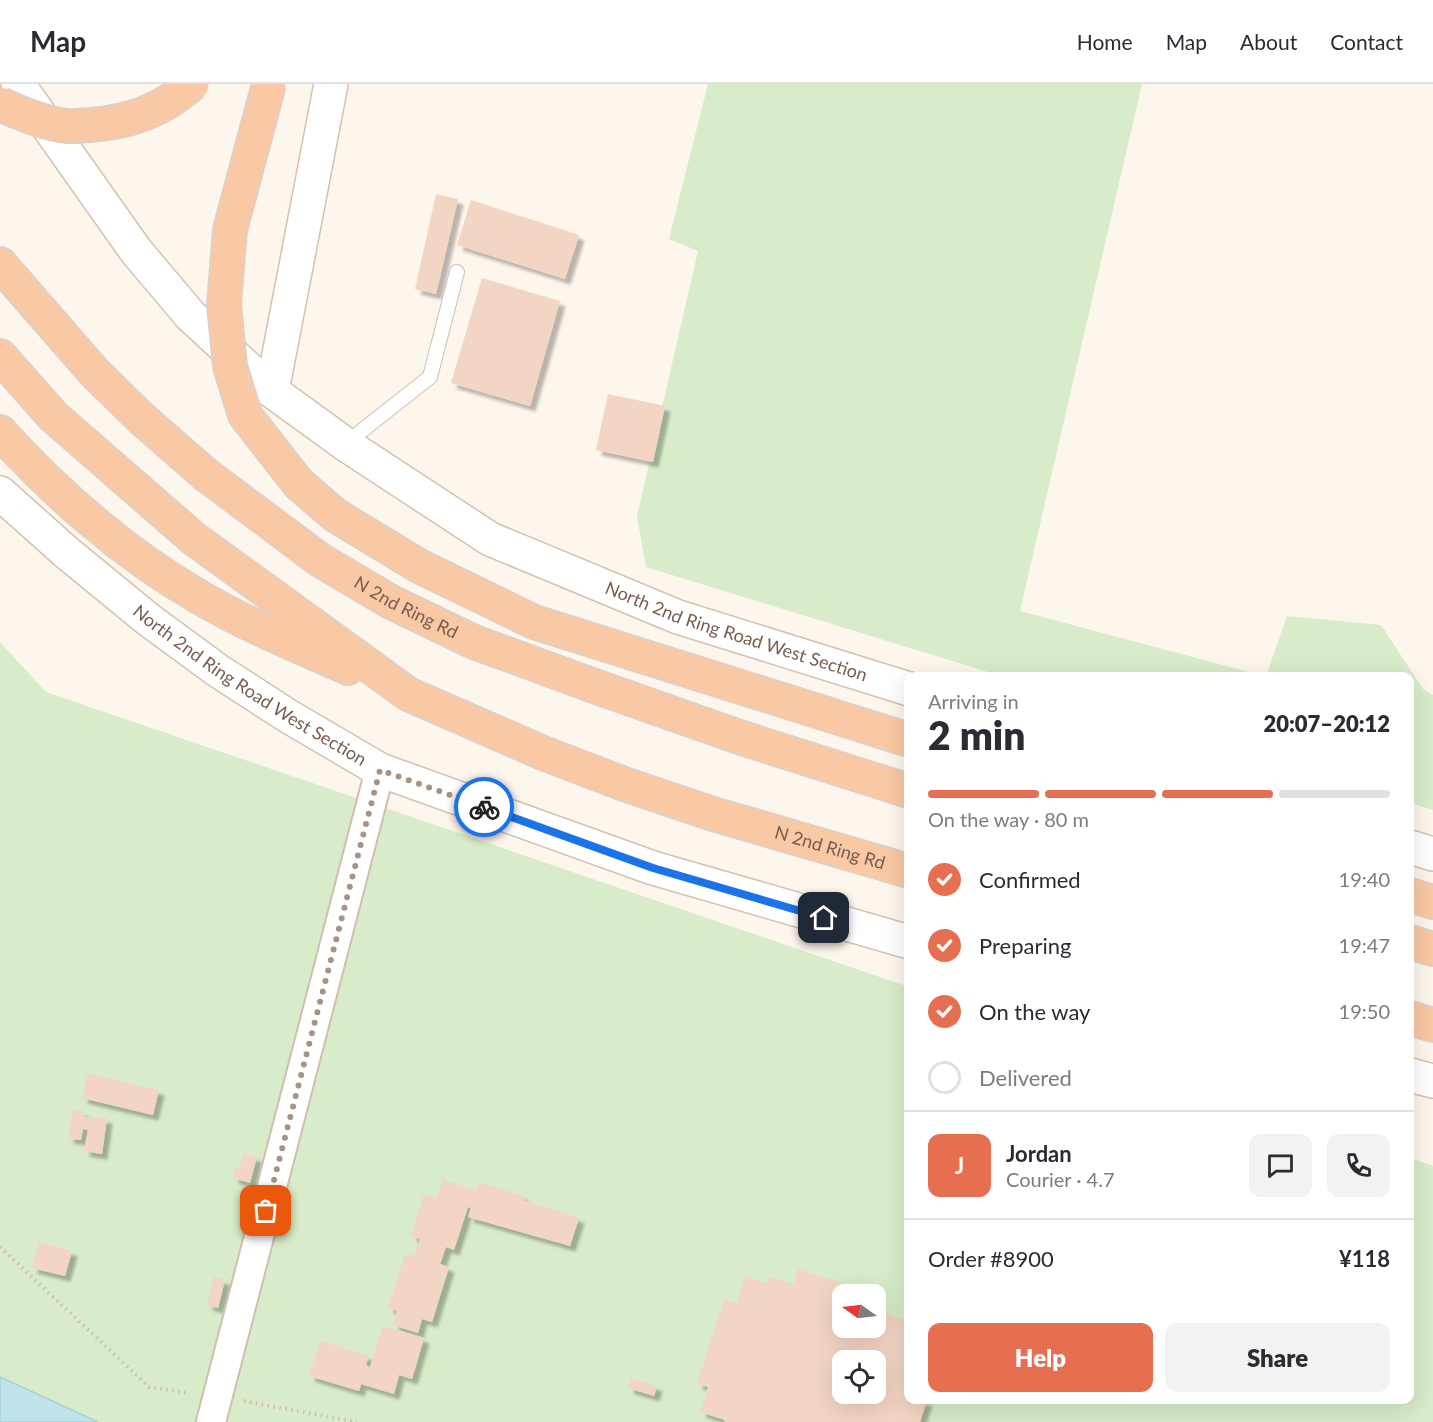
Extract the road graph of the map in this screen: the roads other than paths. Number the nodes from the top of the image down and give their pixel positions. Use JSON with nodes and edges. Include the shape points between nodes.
{"nodes":[{"id":1,"x":18,"y":84,"type":"edge"},
{"id":2,"x":192,"y":84,"type":"edge"},
{"id":3,"x":268,"y":84,"type":"edge"},
{"id":4,"x":331,"y":84,"type":"edge"},
{"id":5,"x":0,"y":104,"type":"edge"},
{"id":6,"x":0,"y":264,"type":"edge"},
{"id":7,"x":457,"y":272,"type":"dead end"},
{"id":8,"x":0,"y":356,"type":"edge"},
{"id":9,"x":272,"y":392,"type":"junction"},
{"id":10,"x":0,"y":432,"type":"edge"},
{"id":11,"x":345,"y":444,"type":"junction"},
{"id":12,"x":0,"y":493,"type":"edge"},
{"id":13,"x":904,"y":687,"type":"edge"},
{"id":14,"x":408,"y":694,"type":"junction"},
{"id":15,"x":904,"y":738,"type":"edge"},
{"id":16,"x":380,"y":770,"type":"junction"},
{"id":17,"x":904,"y":789,"type":"edge"},
{"id":18,"x":1414,"y":848,"type":"edge"},
{"id":19,"x":1433,"y":854,"type":"edge"},
{"id":20,"x":904,"y":870,"type":"edge"},
{"id":21,"x":1414,"y":896,"type":"edge"},
{"id":22,"x":1433,"y":902,"type":"edge"},
{"id":23,"x":904,"y":941,"type":"edge"},
{"id":24,"x":1414,"y":943,"type":"edge"},
{"id":25,"x":1433,"y":949,"type":"edge"},
{"id":26,"x":1414,"y":1019,"type":"edge"},
{"id":27,"x":1433,"y":1025,"type":"edge"},
{"id":28,"x":1414,"y":1076,"type":"edge"},
{"id":29,"x":1433,"y":1081,"type":"edge"},
{"id":30,"x":215,"y":1407,"type":"edge"}],
"edges":[{"from":1,"to":9,"type":"main road","name":"North 2nd Ring Road West Section","via":[[136,251],[190,315]]},
{"from":2,"to":5,"type":"highway","bridge":true,"via":[[149,113],[112,123],[68,126],[24,115]]},
{"from":3,"to":15,"type":"highway","bridge":true,"via":[[230,230],[224,304],[230,366],[245,416],[299,484],[335,515],[419,566],[534,622]]},
{"from":4,"to":9,"type":"main road"},
{"from":6,"to":17,"type":"highway","name":"N 2nd Ring Rd","via":[[94,372],[205,474],[320,560],[392,602],[474,642],[586,683]]},
{"from":7,"to":11,"type":"lane","via":[[430,378]]},
{"from":8,"to":14,"type":"highway","name":"N 2nd Ring Rd","via":[[53,416],[193,538]]},
{"from":9,"to":11,"type":"main road","name":"North 2nd Ring Road West Section"},
{"from":10,"to":14,"type":"highway","via":[[86,516],[195,595]]},
{"from":11,"to":13,"type":"main road","name":"North 2nd Ring Road West Section","via":[[490,539],[678,617]]},
{"from":12,"to":16,"type":"main road","name":"North 2nd Ring Road West Section","via":[[149,620],[288,716]]},
{"from":14,"to":20,"type":"highway","name":"N 2nd Ring Rd","via":[[624,784]]},
{"from":16,"to":23,"type":"main road","name":"North 2nd Ring Road West Section","via":[[653,868]]},
{"from":16,"to":30,"type":"street"},
{"from":18,"to":19,"type":"main road"},
{"from":21,"to":22,"type":"highway"},
{"from":24,"to":25,"type":"highway"},
{"from":26,"to":27,"type":"highway"},
{"from":28,"to":29,"type":"main road"}]}
